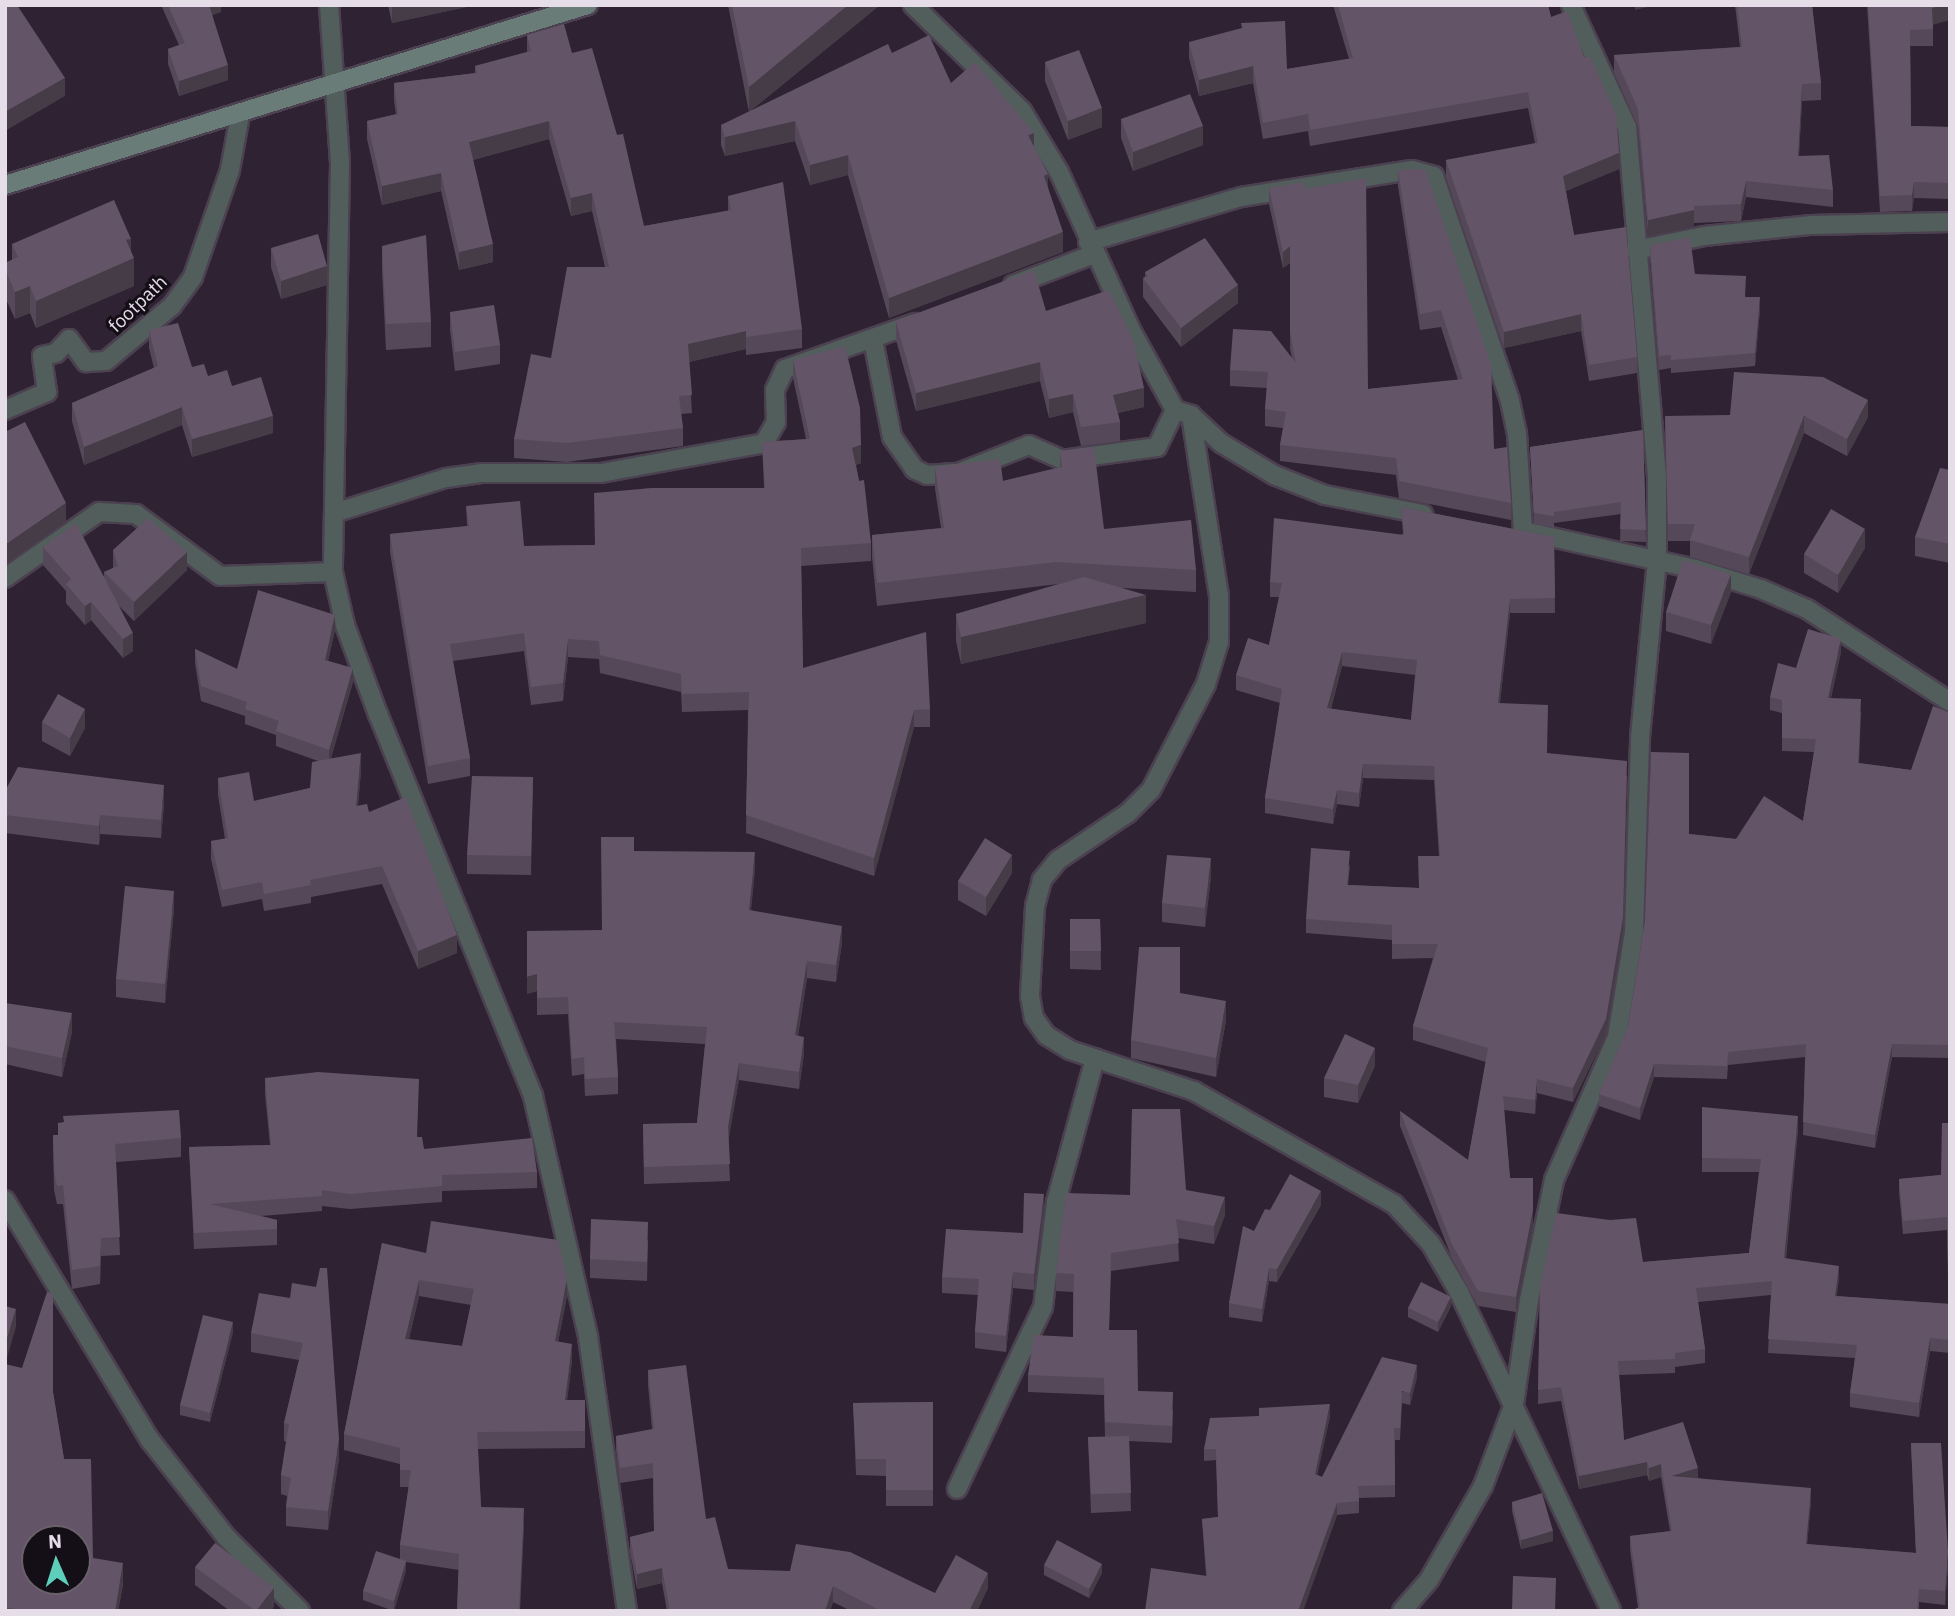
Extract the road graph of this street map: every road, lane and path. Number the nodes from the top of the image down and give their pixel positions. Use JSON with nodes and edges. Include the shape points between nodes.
{"nodes":[{"id":1,"x":329,"y":5,"type":"edge"},
{"id":2,"x":588,"y":5,"type":"edge"},
{"id":3,"x":913,"y":5,"type":"edge"},
{"id":4,"x":1571,"y":5,"type":"edge"},
{"id":5,"x":335,"y":86,"type":"junction"},
{"id":6,"x":240,"y":115,"type":"junction"},
{"id":7,"x":5,"y":186,"type":"edge"},
{"id":8,"x":1950,"y":222,"type":"edge"},
{"id":9,"x":1091,"y":248,"type":"junction"},
{"id":10,"x":1636,"y":250,"type":"junction"},
{"id":11,"x":990,"y":294,"type":"edge"},
{"id":12,"x":938,"y":314,"type":"edge"},
{"id":13,"x":873,"y":340,"type":"junction"},
{"id":14,"x":5,"y":410,"type":"edge"},
{"id":15,"x":1183,"y":413,"type":"junction"},
{"id":16,"x":334,"y":513,"type":"junction"},
{"id":17,"x":1442,"y":517,"type":"edge"},
{"id":18,"x":1657,"y":560,"type":"junction"},
{"id":19,"x":333,"y":572,"type":"junction"},
{"id":20,"x":5,"y":578,"type":"edge"},
{"id":21,"x":1950,"y":702,"type":"edge"},
{"id":22,"x":1095,"y":1058,"type":"junction"},
{"id":23,"x":5,"y":1200,"type":"edge"},
{"id":24,"x":1514,"y":1404,"type":"junction"},
{"id":25,"x":957,"y":1489,"type":"dead end"},
{"id":26,"x":300,"y":1611,"type":"edge"},
{"id":27,"x":627,"y":1611,"type":"edge"},
{"id":28,"x":1402,"y":1611,"type":"edge"},
{"id":29,"x":1611,"y":1611,"type":"edge"}],
"edges":[{"from":1,"to":5,"type":"street"},
{"from":2,"to":5,"type":"street"},
{"from":3,"to":9,"type":"street","via":[[1023,111],[1059,172]]},
{"from":4,"to":10,"type":"street","via":[[1628,127]]},
{"from":5,"to":6,"type":"street"},
{"from":5,"to":16,"type":"street","via":[[340,233]]},
{"from":6,"to":7,"type":"street"},
{"from":6,"to":14,"type":"street","name":"footpath","via":[[230,170],[193,277],[172,306],[106,361],[86,362],[69,339],[56,353],[42,356],[47,391]]},
{"from":8,"to":10,"type":"street","via":[[1811,225],[1704,236]]},
{"from":9,"to":11,"type":"street"},
{"from":9,"to":15,"type":"street"},
{"from":9,"to":18,"type":"street","via":[[1241,197],[1412,170],[1434,176],[1510,401],[1517,433],[1516,530]]},
{"from":10,"to":18,"type":"street","via":[[1657,476]]},
{"from":12,"to":13,"type":"street"},
{"from":13,"to":15,"type":"street","via":[[892,437],[909,463],[927,475],[958,472],[1029,446],[1062,460],[1157,447]]},
{"from":13,"to":16,"type":"street","via":[[785,369],[775,390],[776,422],[764,443],[601,473],[481,473],[446,478]]},
{"from":15,"to":17,"type":"street","via":[[1274,475],[1325,495]]},
{"from":15,"to":22,"type":"street","via":[[1219,596],[1219,642],[1213,663],[1151,790],[1128,813],[1058,860],[1042,880],[1035,906],[1030,996],[1034,1018],[1046,1035]]},
{"from":16,"to":19,"type":"street"},
{"from":18,"to":21,"type":"street","via":[[1760,589],[1807,609]]},
{"from":18,"to":24,"type":"street","via":[[1640,737],[1634,932],[1626,990],[1617,1037],[1555,1180],[1531,1288]]},
{"from":19,"to":20,"type":"street","via":[[220,576],[136,514],[99,512]]},
{"from":19,"to":27,"type":"street","via":[[345,625],[378,714],[533,1096],[589,1337]]},
{"from":22,"to":24,"type":"street","via":[[1194,1091],[1394,1205],[1431,1244]]},
{"from":22,"to":25,"type":"street","via":[[1056,1202],[1043,1307]]},
{"from":23,"to":26,"type":"street","via":[[150,1440],[226,1537]]},
{"from":24,"to":28,"type":"street","via":[[1483,1486],[1429,1580]]},
{"from":24,"to":29,"type":"street"}]}
